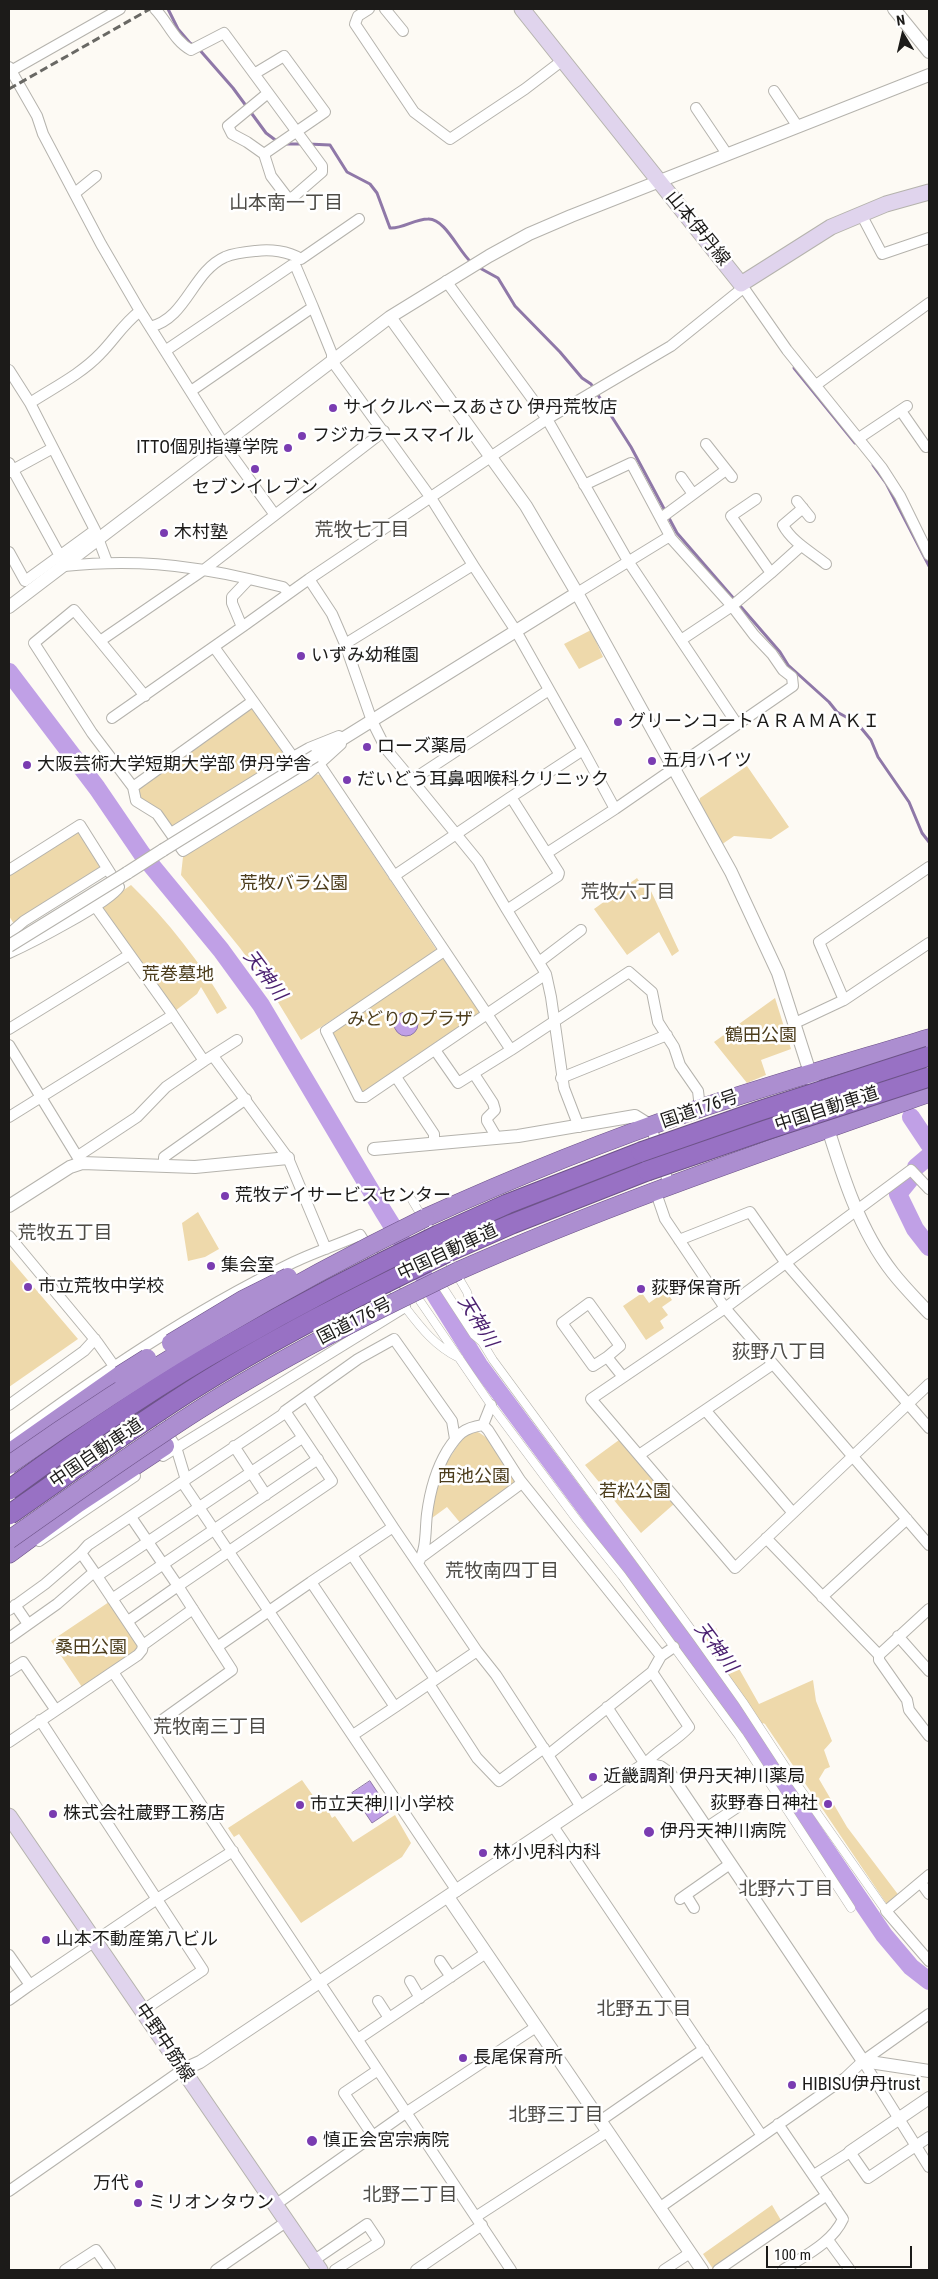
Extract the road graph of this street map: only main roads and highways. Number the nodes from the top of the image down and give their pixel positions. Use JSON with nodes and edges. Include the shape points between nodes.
{"nodes":[{"id":1,"x":522,"y":9,"type":"edge"},
{"id":2,"x":929,"y":192,"type":"edge"},
{"id":3,"x":929,"y":1038,"type":"edge"},
{"id":4,"x":929,"y":1056,"type":"edge"},
{"id":5,"x":929,"y":1077,"type":"edge"},
{"id":6,"x":929,"y":1092,"type":"edge"},
{"id":7,"x":375,"y":1242,"type":"junction"},
{"id":8,"x":399,"y":1305,"type":"junction"},
{"id":9,"x":9,"y":1453,"type":"edge"},
{"id":10,"x":9,"y":1466,"type":"edge"},
{"id":11,"x":9,"y":1490,"type":"edge"},
{"id":12,"x":9,"y":1515,"type":"edge"},
{"id":13,"x":9,"y":1540,"type":"edge"},
{"id":14,"x":9,"y":1555,"type":"edge"},
{"id":15,"x":9,"y":1816,"type":"edge"},
{"id":16,"x":316,"y":2266,"type":"edge"}],
"edges":[{"from":1,"to":2,"type":"main road","name":"山本伊丹線","via":[[742,286],[831,227],[886,204]]},
{"from":3,"to":7,"type":"highway","name":"国道176号","bridge":true,"via":[[651,1126],[497,1185]]},
{"from":4,"to":11,"type":"highway","name":"中国自動車道","bridge":true,"via":[[641,1152],[507,1204],[438,1235],[228,1344]]},
{"from":5,"to":12,"type":"highway","name":"中国自動車道","bridge":true,"via":[[647,1171],[446,1253],[239,1361]]},
{"from":6,"to":8,"type":"highway","name":"国道176号","bridge":true,"via":[[662,1187],[541,1235],[458,1271]]},
{"from":7,"to":9,"type":"highway","bridge":true,"via":[[273,1284],[118,1368]]},
{"from":7,"to":10,"type":"highway","name":"国道176号","bridge":true,"via":[[166,1360]]},
{"from":8,"to":13,"type":"highway","name":"国道176号","bridge":true,"via":[[300,1350],[198,1410]]},
{"from":8,"to":14,"type":"highway","bridge":true,"via":[[77,1504]]},
{"from":15,"to":16,"type":"main road","name":"中野中筋線"}]}
